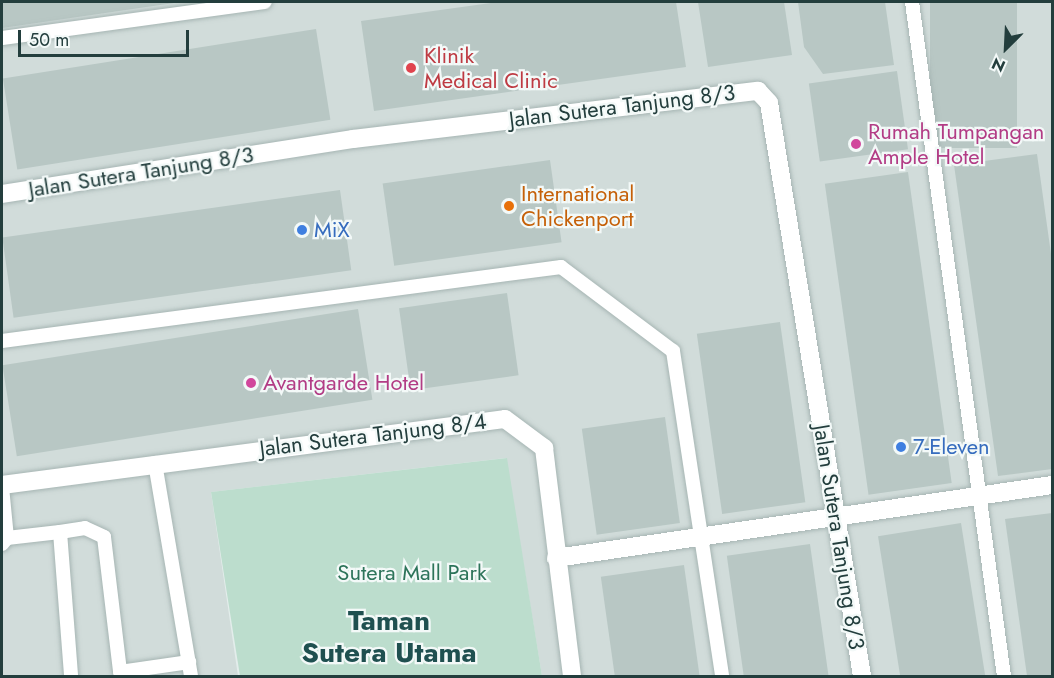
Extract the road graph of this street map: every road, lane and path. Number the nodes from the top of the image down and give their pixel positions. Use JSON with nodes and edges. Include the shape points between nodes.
{"nodes":[{"id":1,"x":265,"y":2,"type":"edge"},
{"id":2,"x":912,"y":2,"type":"edge"},
{"id":3,"x":2,"y":38,"type":"edge"},
{"id":4,"x":2,"y":194,"type":"edge"},
{"id":5,"x":2,"y":341,"type":"edge"},
{"id":6,"x":155,"y":463,"type":"junction"},
{"id":7,"x":1053,"y":485,"type":"edge"},
{"id":8,"x":2,"y":486,"type":"edge"},
{"id":9,"x":978,"y":494,"type":"junction"},
{"id":10,"x":836,"y":518,"type":"junction"},
{"id":11,"x":60,"y":532,"type":"junction"},
{"id":12,"x":701,"y":535,"type":"junction"},
{"id":13,"x":4,"y":541,"type":"edge"},
{"id":14,"x":556,"y":558,"type":"junction"},
{"id":15,"x":190,"y":669,"type":"edge"},
{"id":16,"x":120,"y":674,"type":"edge"},
{"id":17,"x":71,"y":676,"type":"edge"},
{"id":18,"x":572,"y":676,"type":"edge"},
{"id":19,"x":722,"y":676,"type":"edge"},
{"id":20,"x":862,"y":676,"type":"edge"},
{"id":21,"x":1004,"y":676,"type":"edge"}],
"edges":[{"from":1,"to":3,"type":"lane"},
{"from":2,"to":9,"type":"lane"},
{"from":4,"to":10,"type":"street","name":"Jalan Sutera Tanjung 8/3","via":[[353,139],[758,91],[769,103]]},
{"from":5,"to":12,"type":"lane","via":[[561,267],[674,351]]},
{"from":6,"to":8,"type":"street","name":"Jalan Sutera Tanjung 8/4"},
{"from":6,"to":14,"type":"street","name":"Jalan Sutera Tanjung 8/4","via":[[505,419],[544,448]]},
{"from":6,"to":15,"type":"lane"},
{"from":7,"to":9,"type":"street"},
{"from":8,"to":13,"type":"lane"},
{"from":9,"to":10,"type":"street"},
{"from":9,"to":21,"type":"lane"},
{"from":10,"to":12,"type":"street"},
{"from":10,"to":20,"type":"street","name":"Jalan Sutera Tanjung 8/3"},
{"from":11,"to":13,"type":"lane"},
{"from":11,"to":16,"type":"lane","via":[[86,528],[104,537]]},
{"from":11,"to":17,"type":"lane"},
{"from":12,"to":14,"type":"street"},
{"from":12,"to":19,"type":"lane"},
{"from":14,"to":18,"type":"street","name":"Jalan Sutera Tanjung 8/4"},
{"from":15,"to":16,"type":"lane"}]}
